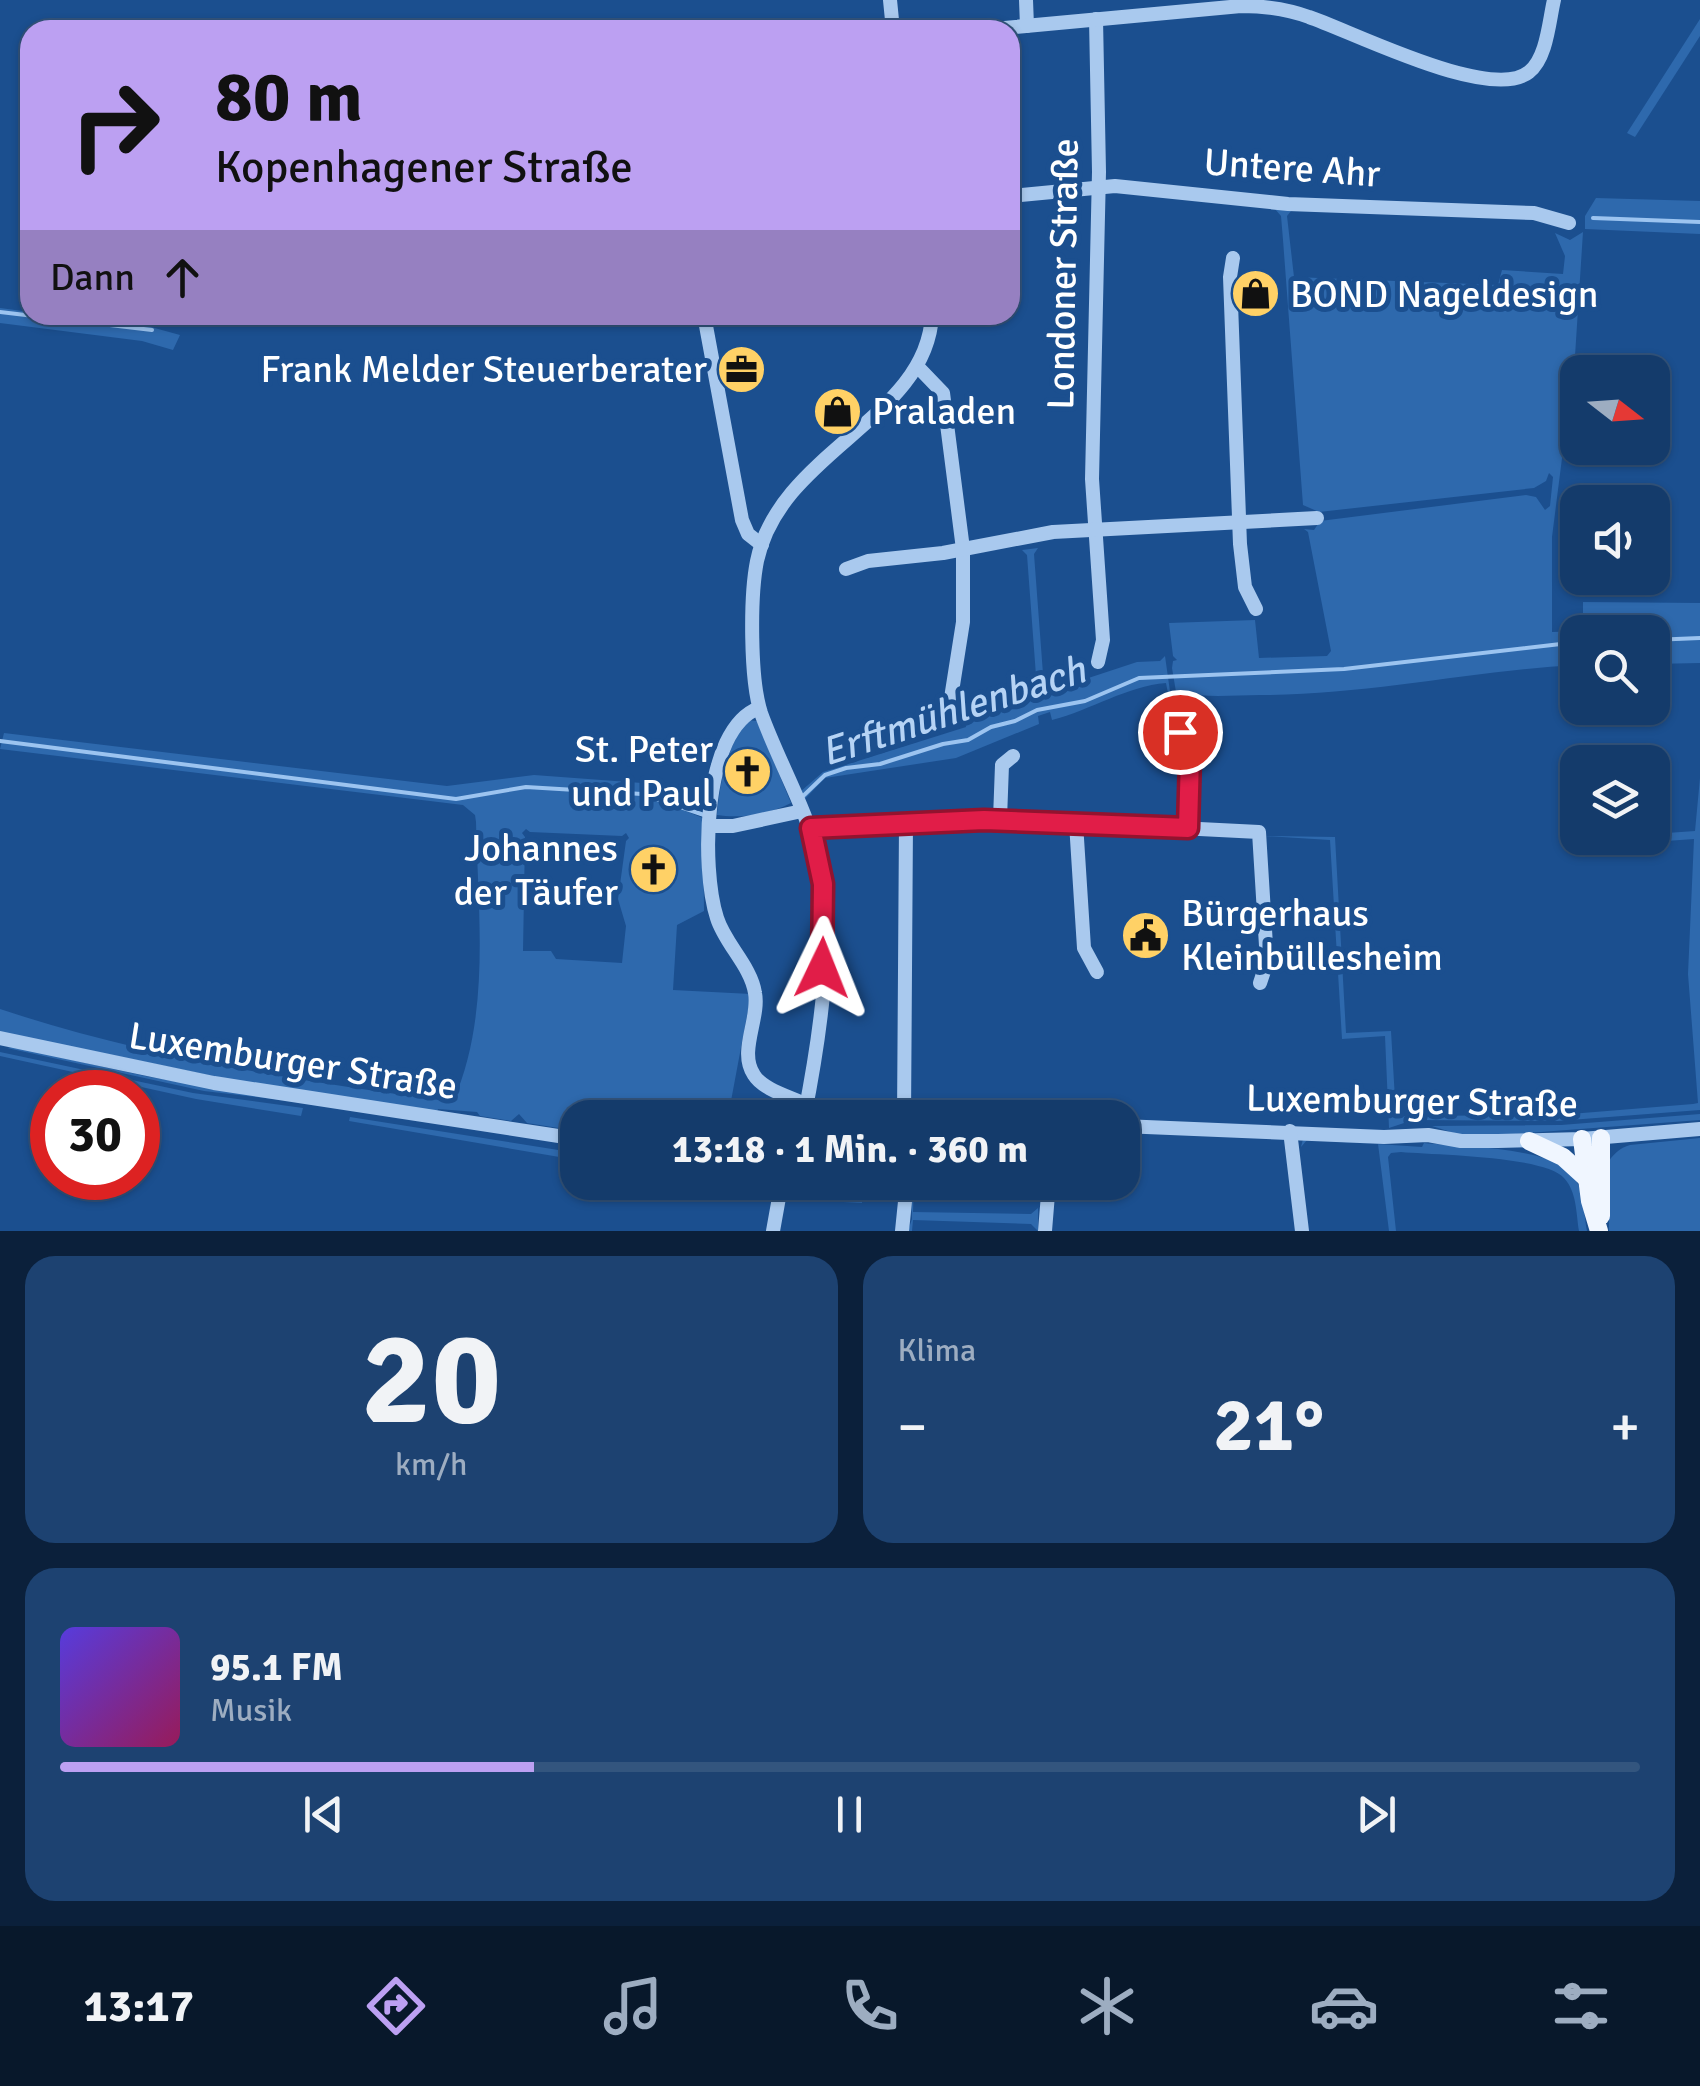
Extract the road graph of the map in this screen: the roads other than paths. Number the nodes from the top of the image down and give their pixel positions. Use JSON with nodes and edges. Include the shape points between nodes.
{"nodes":[{"id":1,"x":1026,"y":0,"type":"edge"},
{"id":2,"x":1554,"y":0,"type":"edge"},
{"id":3,"x":1267,"y":3,"type":"edge"},
{"id":4,"x":1096,"y":19,"type":"junction"},
{"id":5,"x":1026,"y":26,"type":"junction"},
{"id":6,"x":1020,"y":27,"type":"edge"},
{"id":7,"x":1098,"y":186,"type":"junction"},
{"id":8,"x":1020,"y":195,"type":"edge"},
{"id":9,"x":1568,"y":223,"type":"dead end"},
{"id":10,"x":1234,"y":258,"type":"dead end"},
{"id":11,"x":706,"y":325,"type":"edge"},
{"id":12,"x":931,"y":325,"type":"edge"},
{"id":13,"x":918,"y":367,"type":"junction"},
{"id":14,"x":1317,"y":518,"type":"dead end"},
{"id":15,"x":1241,"y":522,"type":"junction"},
{"id":16,"x":1095,"y":530,"type":"junction"},
{"id":17,"x":762,"y":544,"type":"junction"},
{"id":18,"x":963,"y":549,"type":"junction"},
{"id":19,"x":846,"y":570,"type":"dead end"},
{"id":20,"x":1256,"y":608,"type":"dead end"},
{"id":21,"x":1098,"y":662,"type":"dead end"},
{"id":22,"x":759,"y":708,"type":"junction"},
{"id":23,"x":948,"y":718,"type":"dead end"},
{"id":24,"x":1180,"y":732,"type":"dead end"},
{"id":25,"x":1013,"y":756,"type":"dead end"},
{"id":26,"x":799,"y":804,"type":"junction"},
{"id":27,"x":710,"y":820,"type":"junction"},
{"id":28,"x":1000,"y":820,"type":"junction"},
{"id":29,"x":906,"y":823,"type":"junction"},
{"id":30,"x":1076,"y":823,"type":"junction"},
{"id":31,"x":811,"y":828,"type":"junction"},
{"id":32,"x":1188,"y":828,"type":"junction"},
{"id":33,"x":1097,"y":972,"type":"dead end"},
{"id":34,"x":1260,"y":983,"type":"dead end"},
{"id":35,"x":0,"y":1038,"type":"edge"},
{"id":36,"x":787,"y":1100,"type":"edge"},
{"id":37,"x":808,"y":1100,"type":"edge"},
{"id":38,"x":904,"y":1100,"type":"edge"},
{"id":39,"x":1140,"y":1127,"type":"edge"},
{"id":40,"x":1700,"y":1129,"type":"edge"},
{"id":41,"x":1290,"y":1131,"type":"junction"},
{"id":42,"x":560,"y":1137,"type":"edge"},
{"id":43,"x":1601,"y":1138,"type":"junction"},
{"id":44,"x":1582,"y":1139,"type":"junction"},
{"id":45,"x":1528,"y":1141,"type":"junction"},
{"id":46,"x":1585,"y":1176,"type":"junction"},
{"id":47,"x":779,"y":1200,"type":"edge"},
{"id":48,"x":1048,"y":1200,"type":"edge"},
{"id":49,"x":773,"y":1231,"type":"edge"},
{"id":50,"x":1045,"y":1231,"type":"edge"},
{"id":51,"x":1302,"y":1231,"type":"edge"},
{"id":52,"x":1599,"y":1231,"type":"edge"}],
"edges":[{"from":1,"to":5,"type":"street"},
{"from":2,"to":3,"type":"street","via":[[1537,62],[1510,79],[1427,64]]},
{"from":3,"to":4,"type":"street"},
{"from":4,"to":5,"type":"street"},
{"from":4,"to":7,"type":"street","name":"Londoner Straße"},
{"from":5,"to":6,"type":"street"},
{"from":7,"to":8,"type":"street","name":"Untere Ahr"},
{"from":7,"to":9,"type":"street","name":"Untere Ahr","via":[[1288,204],[1534,213]]},
{"from":7,"to":16,"type":"street","name":"Londoner Straße"},
{"from":10,"to":15,"type":"street"},
{"from":11,"to":17,"type":"street","via":[[742,520]]},
{"from":12,"to":13,"type":"street"},
{"from":13,"to":17,"type":"street","via":[[798,483]]},
{"from":13,"to":18,"type":"street","via":[[943,393]]},
{"from":14,"to":15,"type":"street"},
{"from":15,"to":16,"type":"street"},
{"from":15,"to":20,"type":"street","via":[[1245,587]]},
{"from":16,"to":18,"type":"street"},
{"from":16,"to":21,"type":"street","name":"Londoner Straße","via":[[1104,640]]},
{"from":17,"to":22,"type":"street","via":[[754,591]]},
{"from":18,"to":19,"type":"street"},
{"from":18,"to":23,"type":"street","via":[[964,607]]},
{"from":22,"to":26,"type":"street"},
{"from":22,"to":27,"type":"street","via":[[741,717],[725,741]]},
{"from":24,"to":32,"type":"street","via":[[1190,757]]},
{"from":25,"to":28,"type":"street","via":[[1002,765]]},
{"from":26,"to":27,"type":"street","via":[[764,821]]},
{"from":26,"to":31,"type":"street"},
{"from":27,"to":36,"type":"street","via":[[716,917],[756,994],[752,1072]]},
{"from":28,"to":29,"type":"street"},
{"from":28,"to":30,"type":"street"},
{"from":29,"to":31,"type":"street"},
{"from":29,"to":38,"type":"street"},
{"from":30,"to":32,"type":"street"},
{"from":30,"to":33,"type":"street","via":[[1084,948]]},
{"from":31,"to":37,"type":"street","via":[[824,928]]},
{"from":32,"to":34,"type":"street","via":[[1258,832],[1267,962]]},
{"from":35,"to":42,"type":"street","name":"Luxemburger Straße","via":[[214,1083]]},
{"from":39,"to":41,"type":"street","name":"Luxemburger Straße"},
{"from":40,"to":43,"type":"street","name":"Luxemburger Straße"},
{"from":41,"to":45,"type":"street","name":"Luxemburger Straße"},
{"from":41,"to":51,"type":"street"},
{"from":43,"to":44,"type":"street","name":"Luxemburger Straße"},
{"from":43,"to":52,"type":"main road"},
{"from":44,"to":45,"type":"street","name":"Luxemburger Straße"},
{"from":44,"to":46,"type":"main road"},
{"from":45,"to":46,"type":"main road","via":[[1564,1157]]},
{"from":46,"to":52,"type":"main road"},
{"from":47,"to":49,"type":"street"},
{"from":48,"to":50,"type":"street"}]}
